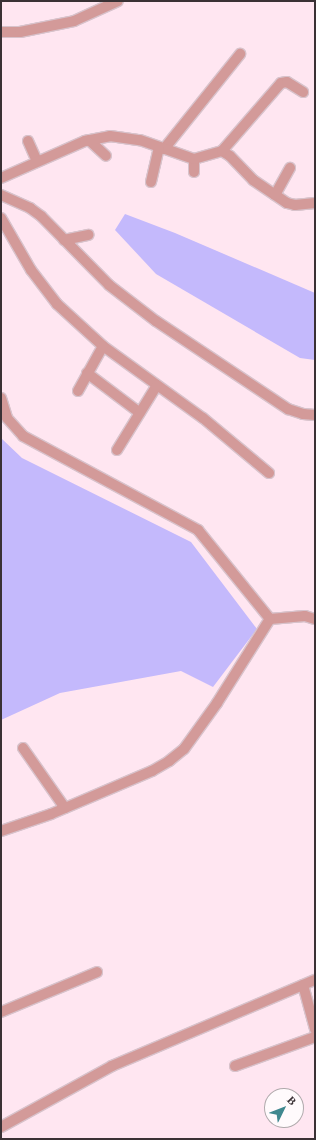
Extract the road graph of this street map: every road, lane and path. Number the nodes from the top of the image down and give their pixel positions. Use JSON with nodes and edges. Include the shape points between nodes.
{"nodes":[{"id":1,"x":118,"y":1,"type":"edge"},
{"id":2,"x":1,"y":32,"type":"edge"},
{"id":3,"x":240,"y":54,"type":"dead end"},
{"id":4,"x":303,"y":92,"type":"dead end"},
{"id":5,"x":89,"y":140,"type":"junction"},
{"id":6,"x":28,"y":141,"type":"dead end"},
{"id":7,"x":162,"y":148,"type":"junction"},
{"id":8,"x":222,"y":151,"type":"junction"},
{"id":9,"x":106,"y":156,"type":"dead end"},
{"id":10,"x":194,"y":159,"type":"junction"},
{"id":11,"x":37,"y":161,"type":"junction"},
{"id":12,"x":290,"y":168,"type":"dead end"},
{"id":13,"x":194,"y":172,"type":"dead end"},
{"id":14,"x":1,"y":178,"type":"edge"},
{"id":15,"x":152,"y":182,"type":"dead end"},
{"id":16,"x":1,"y":195,"type":"edge"},
{"id":17,"x":275,"y":195,"type":"junction"},
{"id":18,"x":315,"y":203,"type":"edge"},
{"id":19,"x":1,"y":218,"type":"edge"},
{"id":20,"x":88,"y":235,"type":"dead end"},
{"id":21,"x":64,"y":240,"type":"junction"},
{"id":22,"x":103,"y":346,"type":"junction"},
{"id":23,"x":87,"y":373,"type":"junction"},
{"id":24,"x":157,"y":384,"type":"junction"},
{"id":25,"x":78,"y":391,"type":"dead end"},
{"id":26,"x":1,"y":398,"type":"edge"},
{"id":27,"x":140,"y":413,"type":"junction"},
{"id":28,"x":315,"y":415,"type":"edge"},
{"id":29,"x":117,"y":450,"type":"dead end"},
{"id":30,"x":269,"y":473,"type":"dead end"},
{"id":31,"x":270,"y":619,"type":"junction"},
{"id":32,"x":315,"y":619,"type":"edge"},
{"id":33,"x":23,"y":748,"type":"dead end"},
{"id":34,"x":65,"y":808,"type":"junction"},
{"id":35,"x":1,"y":831,"type":"edge"},
{"id":36,"x":97,"y":972,"type":"dead end"},
{"id":37,"x":315,"y":980,"type":"edge"},
{"id":38,"x":303,"y":985,"type":"junction"},
{"id":39,"x":1,"y":1012,"type":"edge"},
{"id":40,"x":315,"y":1030,"type":"edge"},
{"id":41,"x":315,"y":1037,"type":"edge"},
{"id":42,"x":235,"y":1066,"type":"dead end"},
{"id":43,"x":1,"y":1126,"type":"edge"}],
"edges":[{"from":1,"to":2,"type":"street","via":[[74,21],[20,32]]},
{"from":3,"to":7,"type":"street"},
{"from":4,"to":8,"type":"street","via":[[287,82],[281,83]]},
{"from":5,"to":7,"type":"street","via":[[110,136],[140,140]]},
{"from":5,"to":9,"type":"street"},
{"from":5,"to":11,"type":"street"},
{"from":6,"to":11,"type":"street"},
{"from":7,"to":10,"type":"street"},
{"from":7,"to":15,"type":"street"},
{"from":8,"to":10,"type":"street"},
{"from":8,"to":17,"type":"street","via":[[253,180]]},
{"from":10,"to":13,"type":"street"},
{"from":11,"to":14,"type":"street"},
{"from":12,"to":17,"type":"street"},
{"from":16,"to":21,"type":"street","via":[[35,212]]},
{"from":17,"to":18,"type":"street","via":[[295,205]]},
{"from":19,"to":22,"type":"street","via":[[31,270],[47,291]]},
{"from":20,"to":21,"type":"street"},
{"from":21,"to":28,"type":"street","via":[[109,285],[156,321],[288,409]]},
{"from":22,"to":23,"type":"street"},
{"from":22,"to":24,"type":"street"},
{"from":23,"to":25,"type":"street"},
{"from":23,"to":27,"type":"street"},
{"from":24,"to":27,"type":"street"},
{"from":24,"to":30,"type":"street"},
{"from":26,"to":31,"type":"street","via":[[8,418],[23,436],[198,530]]},
{"from":27,"to":29,"type":"street"},
{"from":31,"to":32,"type":"street","via":[[305,616]]},
{"from":31,"to":34,"type":"street","via":[[184,749],[152,771]]},
{"from":33,"to":34,"type":"street"},
{"from":34,"to":35,"type":"street"},
{"from":36,"to":39,"type":"street"},
{"from":37,"to":38,"type":"street"},
{"from":38,"to":40,"type":"street"},
{"from":38,"to":43,"type":"street","via":[[112,1066]]},
{"from":41,"to":42,"type":"street"}]}
